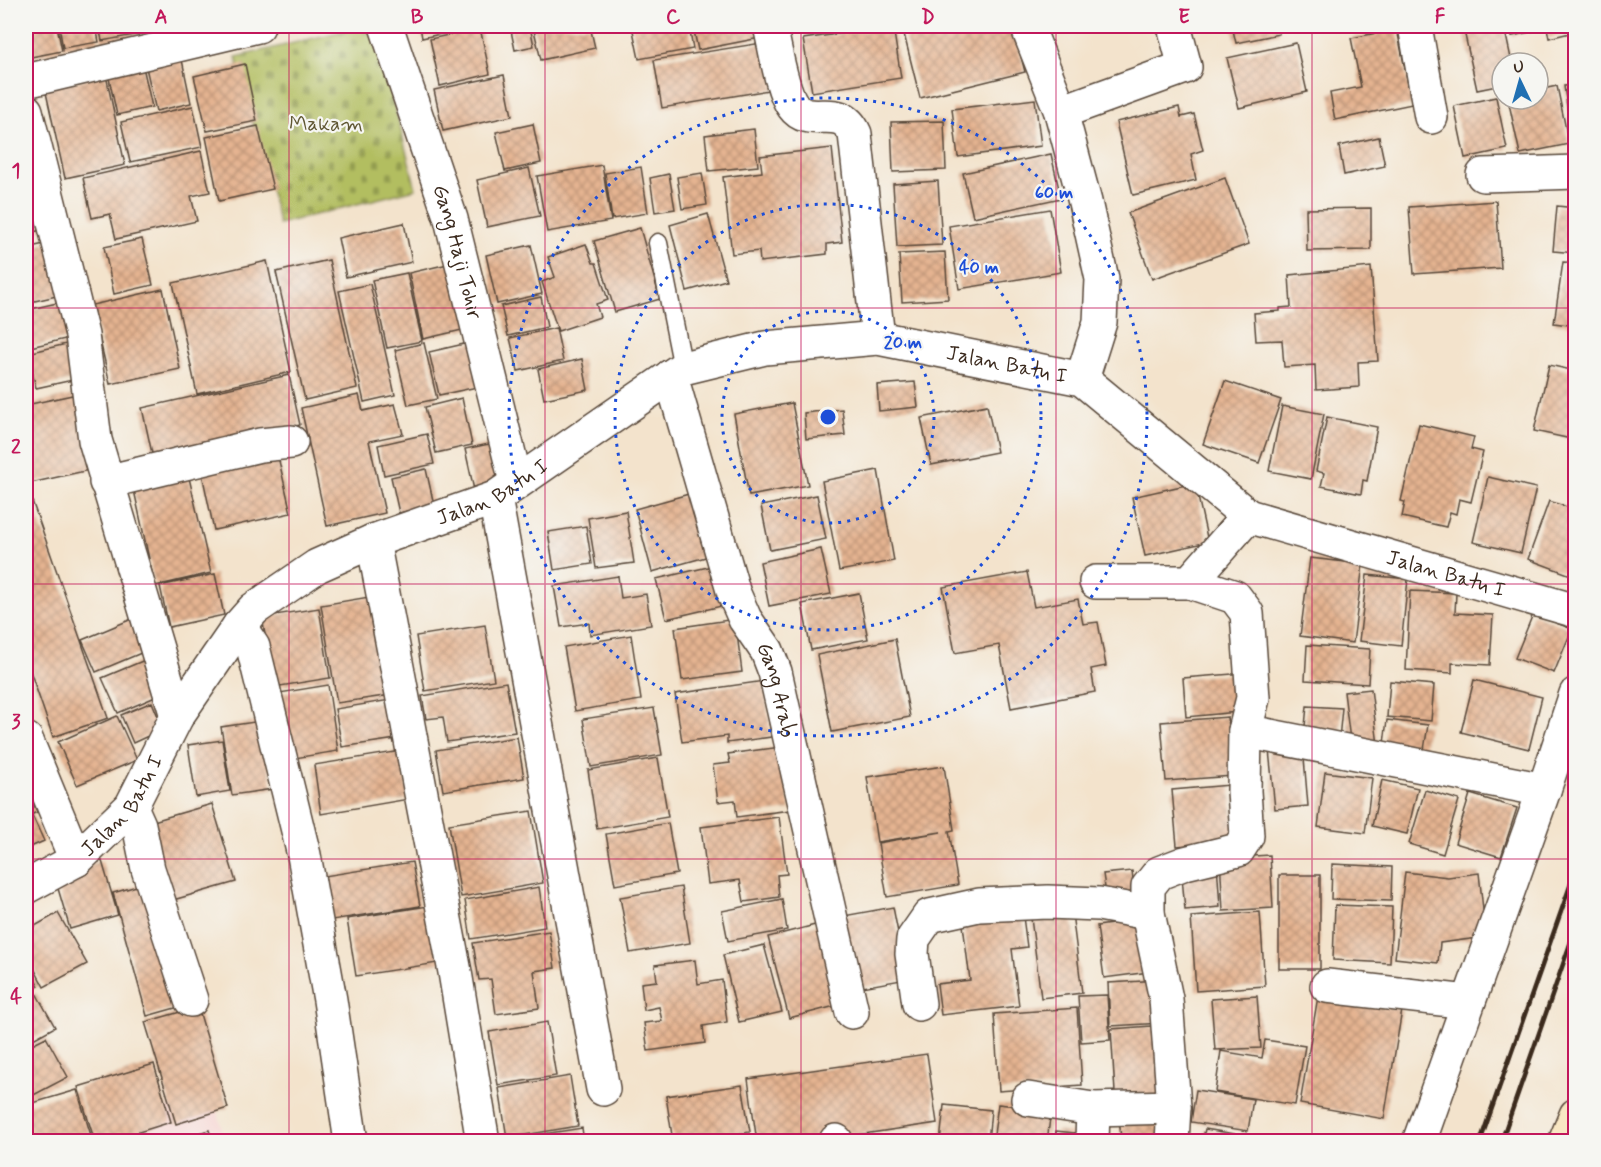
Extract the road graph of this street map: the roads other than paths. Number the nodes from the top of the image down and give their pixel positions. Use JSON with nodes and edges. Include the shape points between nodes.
{"nodes":[{"id":1,"x":258,"y":26,"type":"edge"},
{"id":2,"x":386,"y":26,"type":"edge"},
{"id":3,"x":770,"y":26,"type":"edge"},
{"id":4,"x":1027,"y":26,"type":"edge"},
{"id":5,"x":1174,"y":26,"type":"edge"},
{"id":6,"x":1415,"y":26,"type":"edge"},
{"id":7,"x":26,"y":81,"type":"edge"},
{"id":8,"x":26,"y":111,"type":"edge"},
{"id":9,"x":1060,"y":112,"type":"junction"},
{"id":10,"x":1431,"y":117,"type":"dead end"},
{"id":11,"x":1575,"y":172,"type":"edge"},
{"id":12,"x":1483,"y":175,"type":"dead end"},
{"id":13,"x":658,"y":243,"type":"dead end"},
{"id":14,"x":878,"y":338,"type":"junction"},
{"id":15,"x":677,"y":372,"type":"junction"},
{"id":16,"x":1082,"y":379,"type":"junction"},
{"id":17,"x":291,"y":442,"type":"dead end"},
{"id":18,"x":106,"y":482,"type":"junction"},
{"id":19,"x":505,"y":490,"type":"junction"},
{"id":20,"x":1248,"y":516,"type":"junction"},
{"id":21,"x":372,"y":541,"type":"junction"},
{"id":22,"x":1096,"y":582,"type":"dead end"},
{"id":23,"x":1190,"y":582,"type":"junction"},
{"id":24,"x":1575,"y":611,"type":"edge"},
{"id":25,"x":239,"y":626,"type":"junction"},
{"id":26,"x":1575,"y":694,"type":"edge"},
{"id":27,"x":177,"y":716,"type":"junction"},
{"id":28,"x":1245,"y":731,"type":"junction"},
{"id":29,"x":26,"y":739,"type":"edge"},
{"id":30,"x":1544,"y":790,"type":"junction"},
{"id":31,"x":131,"y":807,"type":"junction"},
{"id":32,"x":76,"y":860,"type":"junction"},
{"id":33,"x":26,"y":887,"type":"edge"},
{"id":34,"x":1148,"y":914,"type":"junction"},
{"id":35,"x":1327,"y":986,"type":"dead end"},
{"id":36,"x":191,"y":1000,"type":"dead end"},
{"id":37,"x":1468,"y":1002,"type":"junction"},
{"id":38,"x":919,"y":1004,"type":"dead end"},
{"id":39,"x":852,"y":1012,"type":"dead end"},
{"id":40,"x":603,"y":1089,"type":"dead end"},
{"id":41,"x":1028,"y":1099,"type":"dead end"},
{"id":42,"x":1174,"y":1107,"type":"junction"},
{"id":43,"x":1094,"y":1109,"type":"junction"},
{"id":44,"x":1575,"y":1115,"type":"edge"},
{"id":45,"x":351,"y":1142,"type":"edge"},
{"id":46,"x":483,"y":1142,"type":"edge"},
{"id":47,"x":1092,"y":1142,"type":"edge"},
{"id":48,"x":1172,"y":1142,"type":"edge"},
{"id":49,"x":1419,"y":1142,"type":"edge"},
{"id":50,"x":1565,"y":1142,"type":"edge"}],
"edges":[{"from":1,"to":7,"type":"street"},
{"from":2,"to":19,"type":"street","name":"Gang Haji Tohir","via":[[451,219]]},
{"from":3,"to":14,"type":"street","via":[[793,108],[803,115],[841,117],[851,124],[855,134]]},
{"from":4,"to":9,"type":"street","name":"Jalan Batu I"},
{"from":5,"to":9,"type":"street","via":[[1185,66]]},
{"from":6,"to":10,"type":"street"},
{"from":8,"to":18,"type":"street","via":[[82,335],[95,440]]},
{"from":9,"to":16,"type":"street","name":"Jalan Batu I","via":[[1102,279],[1100,322]]},
{"from":11,"to":12,"type":"street"},
{"from":13,"to":15,"type":"lane"},
{"from":14,"to":15,"type":"street","name":"Jalan Batu I","via":[[765,348]]},
{"from":14,"to":16,"type":"street","name":"Jalan Batu I"},
{"from":15,"to":19,"type":"street","name":"Jalan Batu I"},
{"from":15,"to":39,"type":"street","name":"Gang Arab","via":[[734,594],[775,672]]},
{"from":16,"to":20,"type":"street","name":"Jalan Batu I"},
{"from":17,"to":18,"type":"street","via":[[260,445]]},
{"from":18,"to":27,"type":"street"},
{"from":19,"to":21,"type":"street","name":"Jalan Batu I"},
{"from":19,"to":40,"type":"street","name":"Gang Haji Tohir"},
{"from":20,"to":23,"type":"street"},
{"from":20,"to":24,"type":"street","name":"Jalan Batu I"},
{"from":21,"to":25,"type":"street","name":"Jalan Batu I","via":[[317,566],[255,609]]},
{"from":21,"to":46,"type":"street","via":[[455,972]]},
{"from":22,"to":23,"type":"street"},
{"from":23,"to":28,"type":"street","via":[[1235,597],[1247,613],[1253,698]]},
{"from":25,"to":27,"type":"street","name":"Jalan Batu I"},
{"from":25,"to":45,"type":"street","via":[[253,647],[304,855]]},
{"from":26,"to":30,"type":"street"},
{"from":27,"to":31,"type":"street","name":"Jalan Batu I"},
{"from":28,"to":30,"type":"street"},
{"from":28,"to":34,"type":"street","via":[[1247,836],[1238,850],[1159,873],[1149,887]]},
{"from":29,"to":32,"type":"street"},
{"from":30,"to":37,"type":"street"},
{"from":31,"to":32,"type":"street","name":"Jalan Batu I"},
{"from":31,"to":36,"type":"street"},
{"from":32,"to":33,"type":"street","name":"Jalan Batu I"},
{"from":34,"to":38,"type":"street","via":[[1099,904],[1048,902],[979,905],[929,916],[913,939]]},
{"from":34,"to":42,"type":"street","via":[[1166,999]]},
{"from":35,"to":37,"type":"street"},
{"from":37,"to":49,"type":"street"},
{"from":41,"to":43,"type":"street"},
{"from":42,"to":43,"type":"street"},
{"from":42,"to":48,"type":"street"},
{"from":43,"to":47,"type":"street"},
{"from":44,"to":50,"type":"main road"}]}
